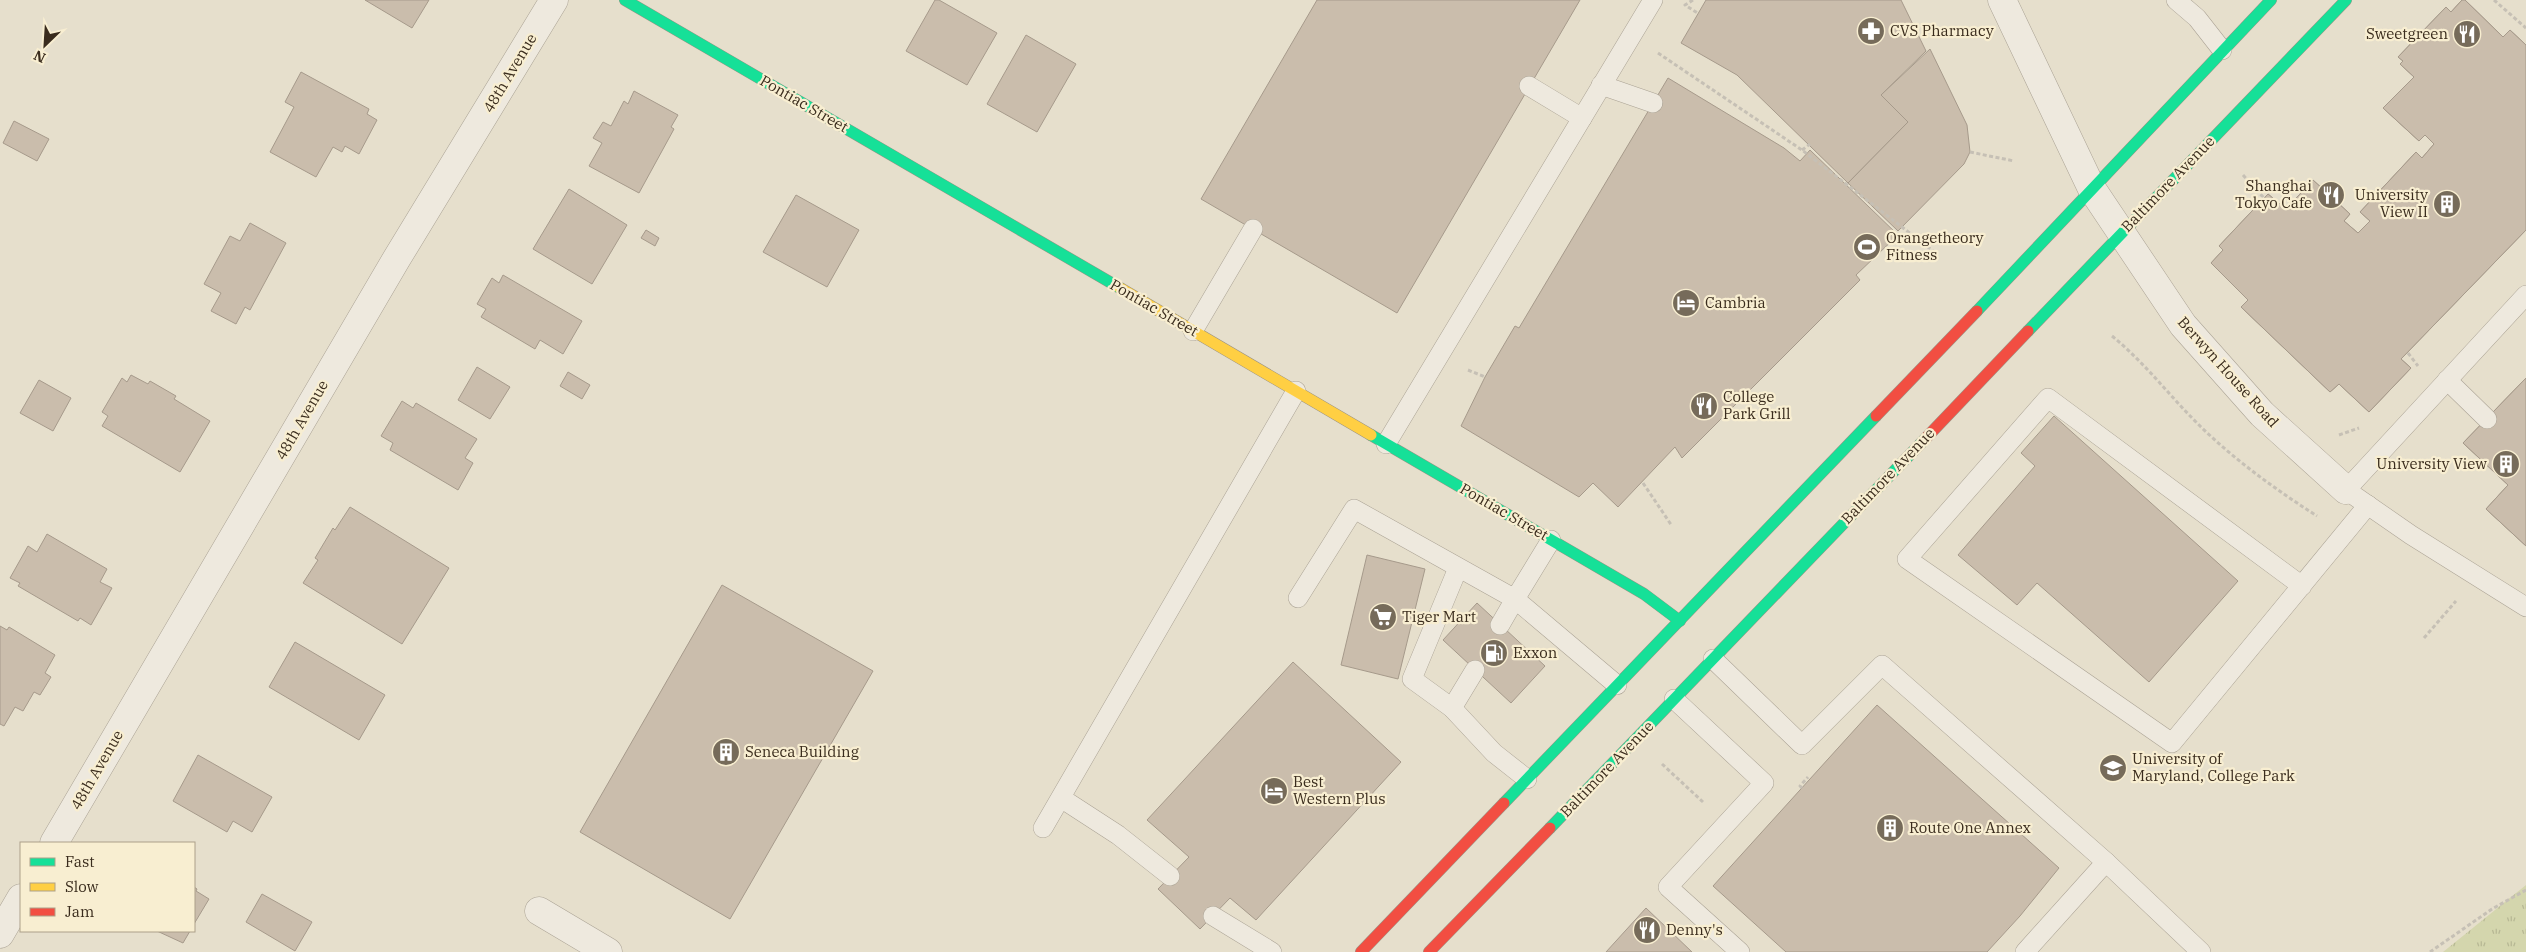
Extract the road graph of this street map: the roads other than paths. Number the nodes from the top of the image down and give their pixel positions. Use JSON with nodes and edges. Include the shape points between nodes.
{"nodes":[{"id":1,"x":554,"y":0,"type":"edge"},
{"id":2,"x":624,"y":0,"type":"edge"},
{"id":3,"x":1653,"y":0,"type":"edge"},
{"id":4,"x":2002,"y":0,"type":"edge"},
{"id":5,"x":2176,"y":0,"type":"edge"},
{"id":6,"x":2271,"y":0,"type":"edge"},
{"id":7,"x":2346,"y":0,"type":"edge"},
{"id":8,"x":2222,"y":50,"type":"junction"},
{"id":9,"x":1601,"y":85,"type":"junction"},
{"id":10,"x":1529,"y":86,"type":"dead end"},
{"id":11,"x":1653,"y":103,"type":"dead end"},
{"id":12,"x":1582,"y":118,"type":"junction"},
{"id":13,"x":2092,"y":190,"type":"junction"},
{"id":14,"x":1252,"y":229,"type":"dead end"},
{"id":15,"x":2120,"y":233,"type":"junction"},
{"id":16,"x":2526,"y":295,"type":"edge"},
{"id":17,"x":1193,"y":331,"type":"junction"},
{"id":18,"x":2447,"y":380,"type":"junction"},
{"id":19,"x":1296,"y":391,"type":"junction"},
{"id":20,"x":2486,"y":419,"type":"dead end"},
{"id":21,"x":1386,"y":444,"type":"junction"},
{"id":22,"x":2357,"y":497,"type":"junction"},
{"id":23,"x":1550,"y":540,"type":"junction"},
{"id":24,"x":1458,"y":568,"type":"junction"},
{"id":25,"x":2302,"y":586,"type":"junction"},
{"id":26,"x":1298,"y":598,"type":"dead end"},
{"id":27,"x":1515,"y":599,"type":"junction"},
{"id":28,"x":2526,"y":607,"type":"edge"},
{"id":29,"x":1680,"y":621,"type":"junction"},
{"id":30,"x":1500,"y":625,"type":"dead end"},
{"id":31,"x":1713,"y":659,"type":"junction"},
{"id":32,"x":1475,"y":670,"type":"dead end"},
{"id":33,"x":1617,"y":685,"type":"junction"},
{"id":34,"x":1674,"y":699,"type":"junction"},
{"id":35,"x":1452,"y":708,"type":"junction"},
{"id":36,"x":1527,"y":779,"type":"junction"},
{"id":37,"x":1061,"y":798,"type":"junction"},
{"id":38,"x":1043,"y":828,"type":"dead end"},
{"id":39,"x":55,"y":842,"type":"edge"},
{"id":40,"x":2106,"y":862,"type":"junction"},
{"id":41,"x":1170,"y":876,"type":"dead end"},
{"id":42,"x":20,"y":900,"type":"edge"},
{"id":43,"x":539,"y":911,"type":"dead end"},
{"id":44,"x":1213,"y":916,"type":"dead end"},
{"id":45,"x":0,"y":934,"type":"edge"},
{"id":46,"x":608,"y":952,"type":"edge"},
{"id":47,"x":1272,"y":952,"type":"edge"},
{"id":48,"x":1361,"y":952,"type":"edge"},
{"id":49,"x":1429,"y":952,"type":"edge"},
{"id":50,"x":1740,"y":952,"type":"edge"},
{"id":51,"x":2025,"y":952,"type":"edge"},
{"id":52,"x":2201,"y":952,"type":"edge"}],
"edges":[{"from":1,"to":39,"type":"street","name":"48th Avenue","via":[[392,266]]},
{"from":2,"to":17,"type":"main road","name":"Pontiac Street"},
{"from":3,"to":9,"type":"lane"},
{"from":4,"to":13,"type":"street","name":"Berwyn House Road"},
{"from":5,"to":8,"type":"lane","via":[[2197,18]]},
{"from":6,"to":8,"type":"main road"},
{"from":7,"to":15,"type":"main road","name":"Baltimore Avenue"},
{"from":8,"to":13,"type":"main road"},
{"from":9,"to":11,"type":"lane"},
{"from":9,"to":12,"type":"lane"},
{"from":10,"to":12,"type":"lane"},
{"from":12,"to":21,"type":"lane"},
{"from":13,"to":15,"type":"street","name":"Berwyn House Road"},
{"from":13,"to":29,"type":"main road"},
{"from":14,"to":17,"type":"lane"},
{"from":15,"to":22,"type":"street","name":"Berwyn House Road","via":[[2183,325],[2262,414]]},
{"from":15,"to":31,"type":"main road","name":"Baltimore Avenue"},
{"from":16,"to":18,"type":"lane"},
{"from":17,"to":19,"type":"main road","name":"Pontiac Street"},
{"from":18,"to":20,"type":"lane"},
{"from":18,"to":22,"type":"lane"},
{"from":19,"to":21,"type":"main road","name":"Pontiac Street"},
{"from":19,"to":37,"type":"lane"},
{"from":21,"to":23,"type":"main road","name":"Pontiac Street"},
{"from":22,"to":25,"type":"lane"},
{"from":22,"to":28,"type":"lane"},
{"from":23,"to":27,"type":"lane"},
{"from":23,"to":29,"type":"main road","name":"Pontiac Street","via":[[1644,594]]},
{"from":24,"to":26,"type":"lane","via":[[1354,510]]},
{"from":24,"to":27,"type":"lane"},
{"from":24,"to":35,"type":"lane","via":[[1412,679]]},
{"from":25,"to":25,"type":"lane","via":[[2172,743],[1907,559],[2048,398]]},
{"from":27,"to":30,"type":"lane"},
{"from":27,"to":33,"type":"lane"},
{"from":29,"to":33,"type":"main road"},
{"from":31,"to":34,"type":"main road","name":"Baltimore Avenue"},
{"from":31,"to":40,"type":"lane","via":[[1802,745],[1882,665]]},
{"from":32,"to":35,"type":"lane"},
{"from":33,"to":36,"type":"main road"},
{"from":34,"to":49,"type":"main road","name":"Baltimore Avenue"},
{"from":34,"to":50,"type":"lane","via":[[1764,783],[1668,887]]},
{"from":35,"to":36,"type":"lane","via":[[1494,753]]},
{"from":36,"to":48,"type":"main road"},
{"from":37,"to":38,"type":"lane"},
{"from":37,"to":41,"type":"lane","via":[[1118,835]]},
{"from":40,"to":51,"type":"lane"},
{"from":40,"to":52,"type":"lane"},
{"from":42,"to":45,"type":"street"},
{"from":43,"to":46,"type":"street"},
{"from":44,"to":47,"type":"lane"}]}
